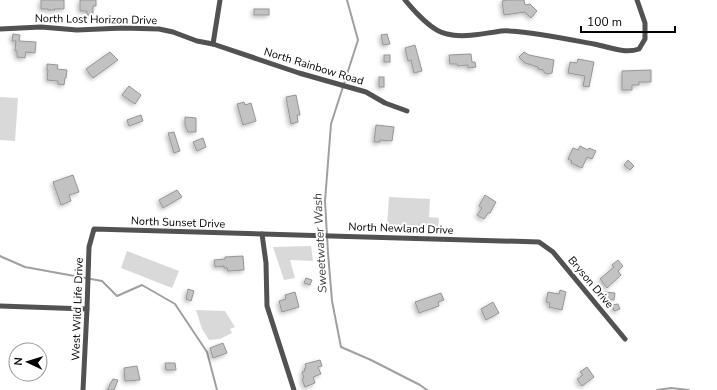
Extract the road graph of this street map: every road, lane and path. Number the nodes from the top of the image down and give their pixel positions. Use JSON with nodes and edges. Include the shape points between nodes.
{"nodes":[{"id":1,"x":220,"y":0,"type":"edge"},
{"id":2,"x":405,"y":0,"type":"edge"},
{"id":3,"x":637,"y":0,"type":"edge"},
{"id":4,"x":0,"y":29,"type":"edge"},
{"id":5,"x":214,"y":44,"type":"junction"},
{"id":6,"x":406,"y":111,"type":"dead end"},
{"id":7,"x":94,"y":229,"type":"joint"},
{"id":8,"x":262,"y":234,"type":"junction"},
{"id":9,"x":539,"y":242,"type":"joint"},
{"id":10,"x":0,"y":306,"type":"edge"},
{"id":11,"x":87,"y":309,"type":"junction"},
{"id":12,"x":624,"y":339,"type":"dead end"},
{"id":13,"x":83,"y":390,"type":"edge"},
{"id":14,"x":294,"y":390,"type":"edge"}],
"edges":[{"from":1,"to":5,"type":"street"},
{"from":2,"to":3,"type":"street","via":[[433,27],[446,34],[466,35],[508,30],[622,51],[639,49],[645,39],[645,23]]},
{"from":4,"to":5,"type":"street","name":"North Lost Horizon Drive","via":[[159,29]]},
{"from":5,"to":6,"type":"street","name":"North Rainbow Road","via":[[299,73],[366,92],[384,103]]},
{"from":7,"to":8,"type":"street","name":"North Sunset Drive"},
{"from":7,"to":11,"type":"street","name":"West Wild Life Drive","via":[[89,247]]},
{"from":8,"to":9,"type":"street","name":"North Newland Drive"},
{"from":8,"to":14,"type":"street","via":[[267,306]]},
{"from":9,"to":12,"type":"street","name":"Bryson Drive","via":[[553,252]]},
{"from":10,"to":11,"type":"street"},
{"from":11,"to":13,"type":"street","name":"West Wild Life Drive"}]}
